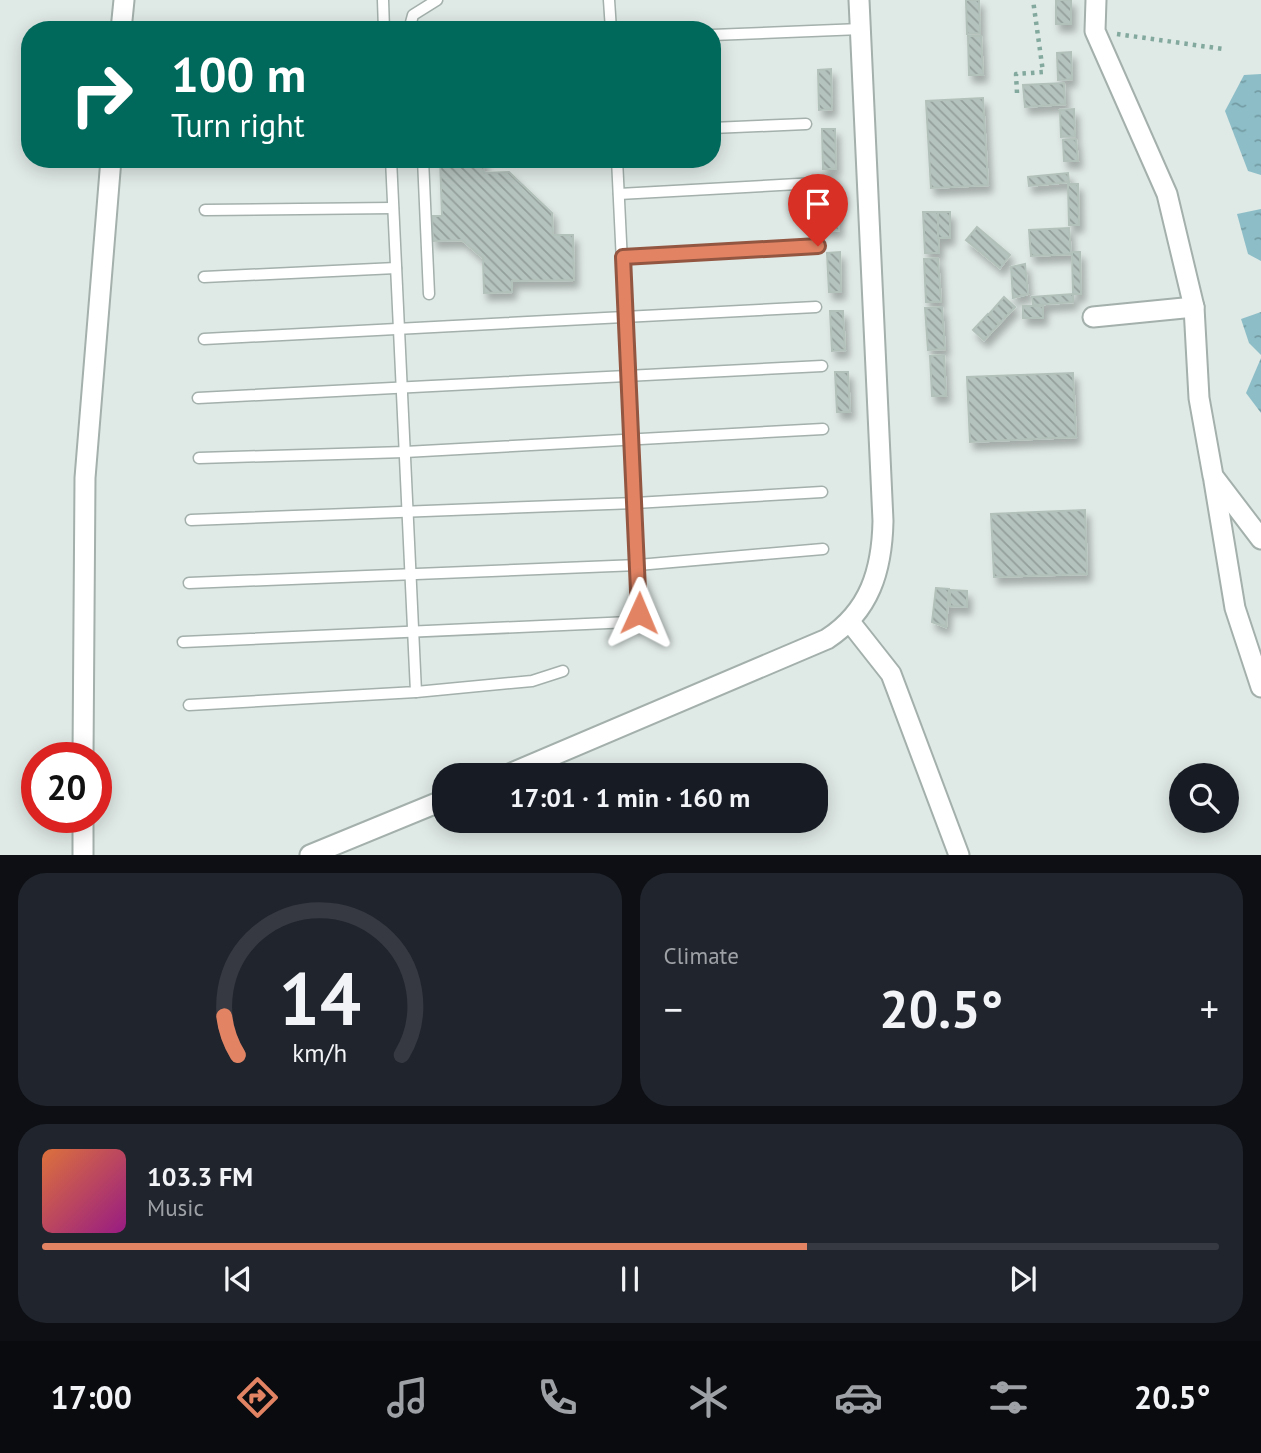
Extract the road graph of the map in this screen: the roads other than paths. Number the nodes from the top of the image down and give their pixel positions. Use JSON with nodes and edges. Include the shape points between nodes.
{"nodes":[{"id":1,"x":124,"y":0,"type":"edge"},
{"id":2,"x":383,"y":0,"type":"edge"},
{"id":3,"x":437,"y":0,"type":"edge"},
{"id":4,"x":609,"y":0,"type":"edge"},
{"id":5,"x":859,"y":0,"type":"edge"},
{"id":6,"x":1096,"y":0,"type":"edge"},
{"id":7,"x":122,"y":21,"type":"edge"},
{"id":8,"x":384,"y":21,"type":"edge"},
{"id":9,"x":411,"y":21,"type":"edge"},
{"id":10,"x":610,"y":21,"type":"edge"},
{"id":11,"x":861,"y":29,"type":"junction"},
{"id":12,"x":721,"y":35,"type":"edge"},
{"id":13,"x":806,"y":124,"type":"dead end"},
{"id":14,"x":721,"y":128,"type":"edge"},
{"id":15,"x":110,"y":168,"type":"edge"},
{"id":16,"x":391,"y":168,"type":"edge"},
{"id":17,"x":423,"y":168,"type":"edge"},
{"id":18,"x":618,"y":168,"type":"edge"},
{"id":19,"x":816,"y":183,"type":"dead end"},
{"id":20,"x":619,"y":194,"type":"junction"},
{"id":21,"x":393,"y":208,"type":"junction"},
{"id":22,"x":205,"y":210,"type":"dead end"},
{"id":23,"x":818,"y":246,"type":"dead end"},
{"id":24,"x":623,"y":257,"type":"junction"},
{"id":25,"x":396,"y":268,"type":"junction"},
{"id":26,"x":204,"y":277,"type":"dead end"},
{"id":27,"x":429,"y":294,"type":"dead end"},
{"id":28,"x":816,"y":307,"type":"dead end"},
{"id":29,"x":1194,"y":307,"type":"junction"},
{"id":30,"x":626,"y":317,"type":"junction"},
{"id":31,"x":1093,"y":317,"type":"dead end"},
{"id":32,"x":399,"y":330,"type":"junction"},
{"id":33,"x":204,"y":339,"type":"dead end"},
{"id":34,"x":822,"y":366,"type":"dead end"},
{"id":35,"x":629,"y":376,"type":"junction"},
{"id":36,"x":402,"y":387,"type":"junction"},
{"id":37,"x":198,"y":398,"type":"dead end"},
{"id":38,"x":823,"y":429,"type":"dead end"},
{"id":39,"x":632,"y":439,"type":"junction"},
{"id":40,"x":405,"y":452,"type":"junction"},
{"id":41,"x":199,"y":458,"type":"dead end"},
{"id":42,"x":1213,"y":477,"type":"junction"},
{"id":43,"x":822,"y":492,"type":"dead end"},
{"id":44,"x":635,"y":503,"type":"junction"},
{"id":45,"x":408,"y":511,"type":"junction"},
{"id":46,"x":191,"y":520,"type":"dead end"},
{"id":47,"x":1261,"y":539,"type":"edge"},
{"id":48,"x":824,"y":549,"type":"dead end"},
{"id":49,"x":638,"y":565,"type":"junction"},
{"id":50,"x":411,"y":573,"type":"junction"},
{"id":51,"x":188,"y":583,"type":"dead end"},
{"id":52,"x":850,"y":622,"type":"junction"},
{"id":53,"x":415,"y":631,"type":"junction"},
{"id":54,"x":183,"y":642,"type":"dead end"},
{"id":55,"x":563,"y":671,"type":"dead end"},
{"id":56,"x":1261,"y":687,"type":"edge"},
{"id":57,"x":416,"y":692,"type":"junction"},
{"id":58,"x":189,"y":705,"type":"dead end"},
{"id":59,"x":83,"y":742,"type":"edge"},
{"id":60,"x":536,"y":763,"type":"edge"},
{"id":61,"x":432,"y":805,"type":"edge"},
{"id":62,"x":83,"y":833,"type":"edge"},
{"id":63,"x":83,"y":855,"type":"edge"},
{"id":64,"x":310,"y":855,"type":"edge"},
{"id":65,"x":959,"y":855,"type":"edge"}],
"edges":[{"from":1,"to":7,"type":"street"},
{"from":2,"to":8,"type":"lane"},
{"from":3,"to":9,"type":"lane","via":[[413,15]]},
{"from":4,"to":10,"type":"lane"},
{"from":5,"to":11,"type":"street"},
{"from":6,"to":29,"type":"street","via":[[1095,31],[1167,194]]},
{"from":11,"to":12,"type":"lane"},
{"from":11,"to":52,"type":"street","via":[[883,540],[873,587]]},
{"from":13,"to":14,"type":"lane"},
{"from":15,"to":59,"type":"street","via":[[85,478]]},
{"from":16,"to":21,"type":"lane"},
{"from":17,"to":27,"type":"lane"},
{"from":18,"to":20,"type":"lane"},
{"from":19,"to":20,"type":"lane"},
{"from":20,"to":24,"type":"lane"},
{"from":21,"to":22,"type":"lane"},
{"from":21,"to":25,"type":"lane"},
{"from":23,"to":24,"type":"lane"},
{"from":24,"to":30,"type":"lane"},
{"from":25,"to":26,"type":"lane"},
{"from":25,"to":32,"type":"lane"},
{"from":28,"to":30,"type":"lane"},
{"from":29,"to":31,"type":"street"},
{"from":29,"to":42,"type":"street","via":[[1199,398]]},
{"from":30,"to":32,"type":"lane"},
{"from":30,"to":35,"type":"lane"},
{"from":32,"to":33,"type":"lane"},
{"from":32,"to":36,"type":"lane"},
{"from":34,"to":35,"type":"lane"},
{"from":35,"to":36,"type":"lane"},
{"from":35,"to":39,"type":"lane"},
{"from":36,"to":37,"type":"lane"},
{"from":36,"to":40,"type":"lane"},
{"from":38,"to":39,"type":"lane"},
{"from":39,"to":40,"type":"lane"},
{"from":39,"to":44,"type":"lane"},
{"from":40,"to":41,"type":"lane"},
{"from":40,"to":45,"type":"lane"},
{"from":42,"to":47,"type":"street"},
{"from":42,"to":56,"type":"street","via":[[1235,608]]},
{"from":43,"to":44,"type":"lane"},
{"from":44,"to":45,"type":"lane"},
{"from":44,"to":49,"type":"lane"},
{"from":45,"to":46,"type":"lane"},
{"from":45,"to":50,"type":"lane"},
{"from":48,"to":49,"type":"lane"},
{"from":49,"to":50,"type":"lane"},
{"from":49,"to":53,"type":"lane","via":[[641,603],[630,622]]},
{"from":50,"to":51,"type":"lane"},
{"from":50,"to":53,"type":"lane"},
{"from":52,"to":60,"type":"street","via":[[792,656]]},
{"from":52,"to":65,"type":"street","via":[[891,674]]},
{"from":53,"to":54,"type":"lane"},
{"from":53,"to":57,"type":"lane"},
{"from":55,"to":57,"type":"lane","via":[[532,681]]},
{"from":57,"to":58,"type":"lane"},
{"from":61,"to":64,"type":"street"},
{"from":62,"to":63,"type":"street"}]}
